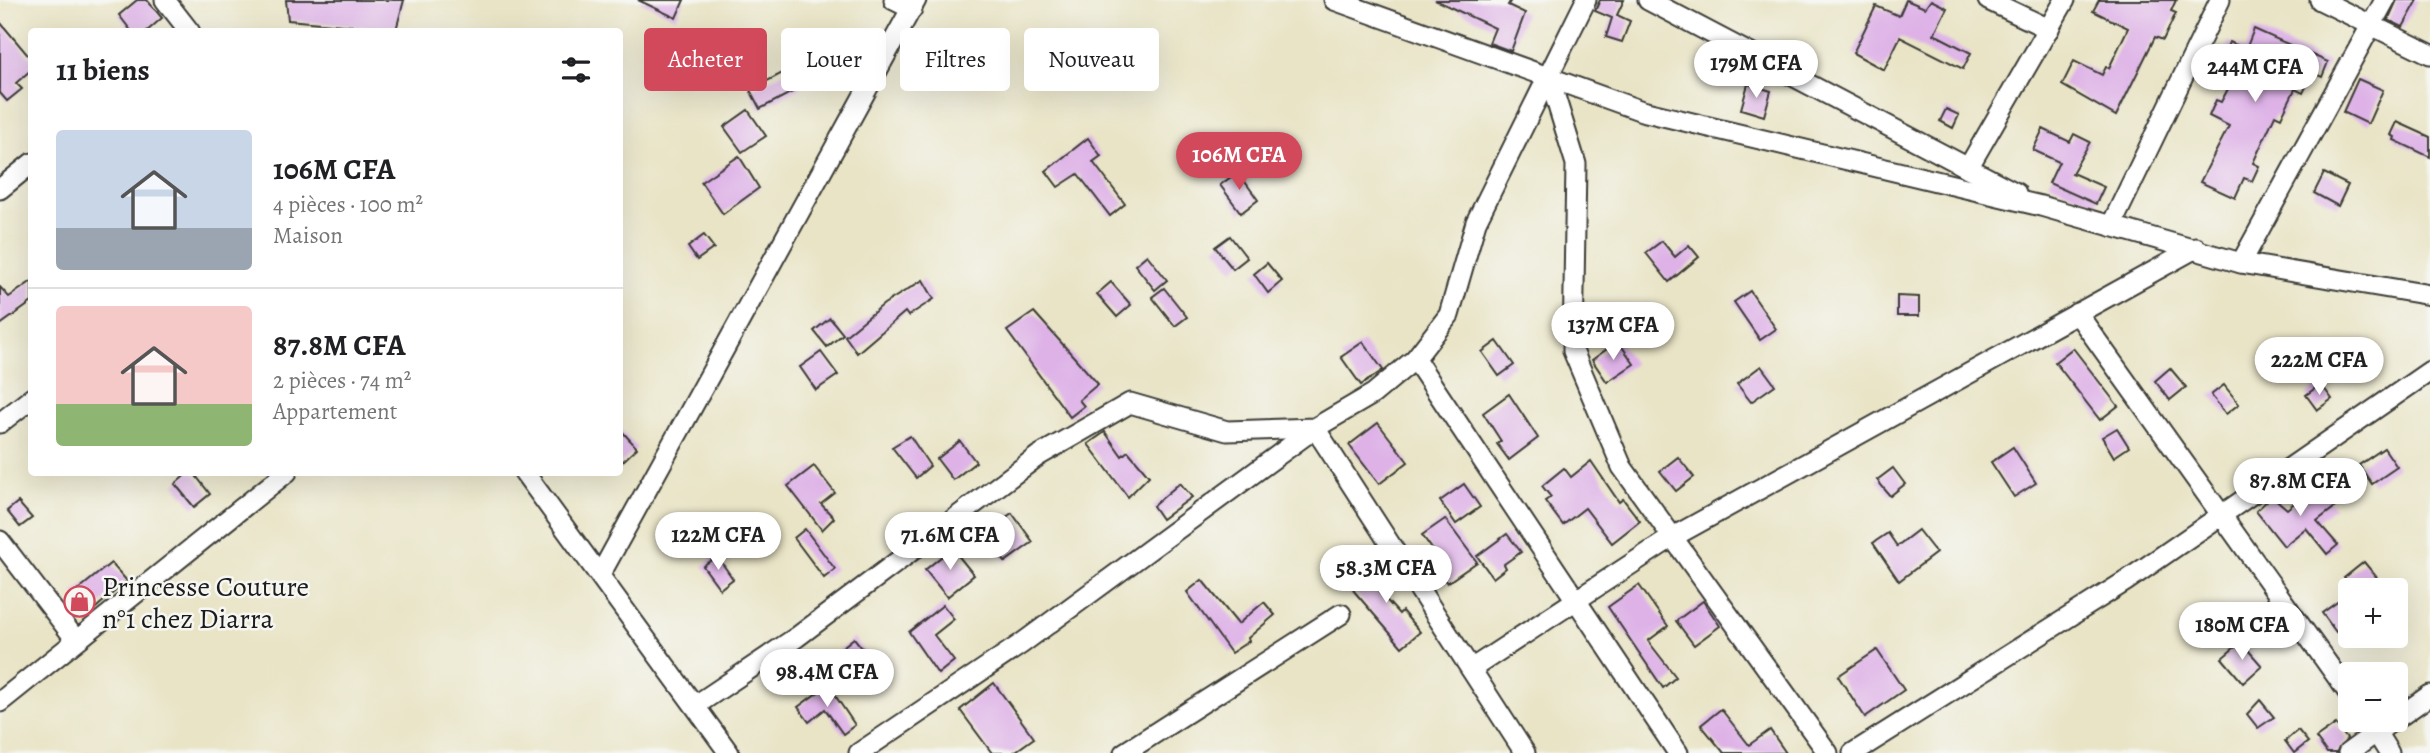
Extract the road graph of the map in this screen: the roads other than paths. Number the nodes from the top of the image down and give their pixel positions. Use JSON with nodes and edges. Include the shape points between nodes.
{"nodes":[{"id":1,"x":165,"y":0,"type":"edge"},
{"id":2,"x":1334,"y":0,"type":"edge"},
{"id":3,"x":1586,"y":0,"type":"edge"},
{"id":4,"x":1648,"y":0,"type":"edge"},
{"id":5,"x":1988,"y":0,"type":"edge"},
{"id":6,"x":2066,"y":0,"type":"edge"},
{"id":7,"x":2220,"y":0,"type":"edge"},
{"id":8,"x":2320,"y":0,"type":"edge"},
{"id":9,"x":2385,"y":0,"type":"edge"},
{"id":10,"x":907,"y":3,"type":"edge"},
{"id":11,"x":2372,"y":25,"type":"junction"},
{"id":12,"x":187,"y":28,"type":"edge"},
{"id":13,"x":2049,"y":29,"type":"junction"},
{"id":14,"x":2430,"y":54,"type":"edge"},
{"id":15,"x":1549,"y":77,"type":"junction"},
{"id":16,"x":28,"y":166,"type":"edge"},
{"id":17,"x":1968,"y":168,"type":"junction"},
{"id":18,"x":1,"y":186,"type":"edge"},
{"id":19,"x":2041,"y":206,"type":"junction"},
{"id":20,"x":2111,"y":226,"type":"junction"},
{"id":21,"x":2196,"y":247,"type":"junction"},
{"id":22,"x":2241,"y":263,"type":"junction"},
{"id":23,"x":2430,"y":295,"type":"edge"},
{"id":24,"x":2077,"y":313,"type":"junction"},
{"id":25,"x":1415,"y":359,"type":"junction"},
{"id":26,"x":2430,"y":371,"type":"edge"},
{"id":27,"x":28,"y":401,"type":"edge"},
{"id":28,"x":0,"y":423,"type":"edge"},
{"id":29,"x":1315,"y":428,"type":"junction"},
{"id":30,"x":282,"y":476,"type":"edge"},
{"id":31,"x":527,"y":476,"type":"edge"},
{"id":32,"x":2222,"y":515,"type":"junction"},
{"id":33,"x":1671,"y":538,"type":"junction"},
{"id":34,"x":0,"y":541,"type":"edge"},
{"id":35,"x":600,"y":575,"type":"junction"},
{"id":36,"x":1576,"y":600,"type":"junction"},
{"id":37,"x":1341,"y":614,"type":"dead end"},
{"id":38,"x":76,"y":640,"type":"junction"},
{"id":39,"x":1471,"y":669,"type":"junction"},
{"id":40,"x":2338,"y":678,"type":"edge"},
{"id":41,"x":2430,"y":695,"type":"edge"},
{"id":42,"x":0,"y":702,"type":"edge"},
{"id":43,"x":696,"y":705,"type":"junction"},
{"id":44,"x":2408,"y":710,"type":"edge"},
{"id":45,"x":2367,"y":732,"type":"edge"},
{"id":46,"x":2376,"y":732,"type":"edge"},
{"id":47,"x":729,"y":753,"type":"edge"},
{"id":48,"x":859,"y":753,"type":"edge"},
{"id":49,"x":1124,"y":753,"type":"edge"},
{"id":50,"x":1525,"y":753,"type":"edge"},
{"id":51,"x":1678,"y":753,"type":"edge"},
{"id":52,"x":1828,"y":753,"type":"edge"},
{"id":53,"x":1853,"y":753,"type":"edge"},
{"id":54,"x":2348,"y":753,"type":"edge"},
{"id":55,"x":2389,"y":753,"type":"edge"}],
"edges":[{"from":1,"to":12,"type":"street"},
{"from":2,"to":15,"type":"street"},
{"from":3,"to":15,"type":"street"},
{"from":4,"to":17,"type":"street"},
{"from":5,"to":13,"type":"street"},
{"from":6,"to":13,"type":"street"},
{"from":7,"to":20,"type":"street"},
{"from":8,"to":11,"type":"street"},
{"from":9,"to":11,"type":"street"},
{"from":10,"to":35,"type":"street"},
{"from":11,"to":14,"type":"street"},
{"from":11,"to":22,"type":"street"},
{"from":13,"to":17,"type":"street"},
{"from":15,"to":19,"type":"street","via":[[1642,111]]},
{"from":15,"to":25,"type":"street","via":[[1476,222],[1450,315]]},
{"from":15,"to":33,"type":"street","via":[[1576,164],[1573,351],[1622,467]]},
{"from":16,"to":18,"type":"street"},
{"from":17,"to":19,"type":"street"},
{"from":19,"to":20,"type":"street"},
{"from":20,"to":21,"type":"street"},
{"from":21,"to":22,"type":"street"},
{"from":21,"to":24,"type":"street"},
{"from":22,"to":23,"type":"street"},
{"from":24,"to":32,"type":"street"},
{"from":24,"to":33,"type":"street"},
{"from":25,"to":29,"type":"street","via":[[1373,394]]},
{"from":25,"to":36,"type":"street"},
{"from":26,"to":32,"type":"street"},
{"from":27,"to":28,"type":"street"},
{"from":29,"to":39,"type":"street"},
{"from":29,"to":43,"type":"street","via":[[1227,431],[1130,403],[1038,456],[797,637]]},
{"from":29,"to":48,"type":"street","via":[[1021,644]]},
{"from":30,"to":38,"type":"street"},
{"from":31,"to":35,"type":"street"},
{"from":32,"to":40,"type":"street"},
{"from":32,"to":53,"type":"street"},
{"from":33,"to":36,"type":"street"},
{"from":33,"to":52,"type":"street"},
{"from":34,"to":38,"type":"street"},
{"from":35,"to":43,"type":"street"},
{"from":36,"to":39,"type":"street"},
{"from":36,"to":51,"type":"street"},
{"from":37,"to":49,"type":"street"},
{"from":38,"to":42,"type":"street"},
{"from":39,"to":50,"type":"street"},
{"from":41,"to":44,"type":"street"},
{"from":43,"to":47,"type":"street"},
{"from":45,"to":54,"type":"street"},
{"from":46,"to":55,"type":"street"}]}
